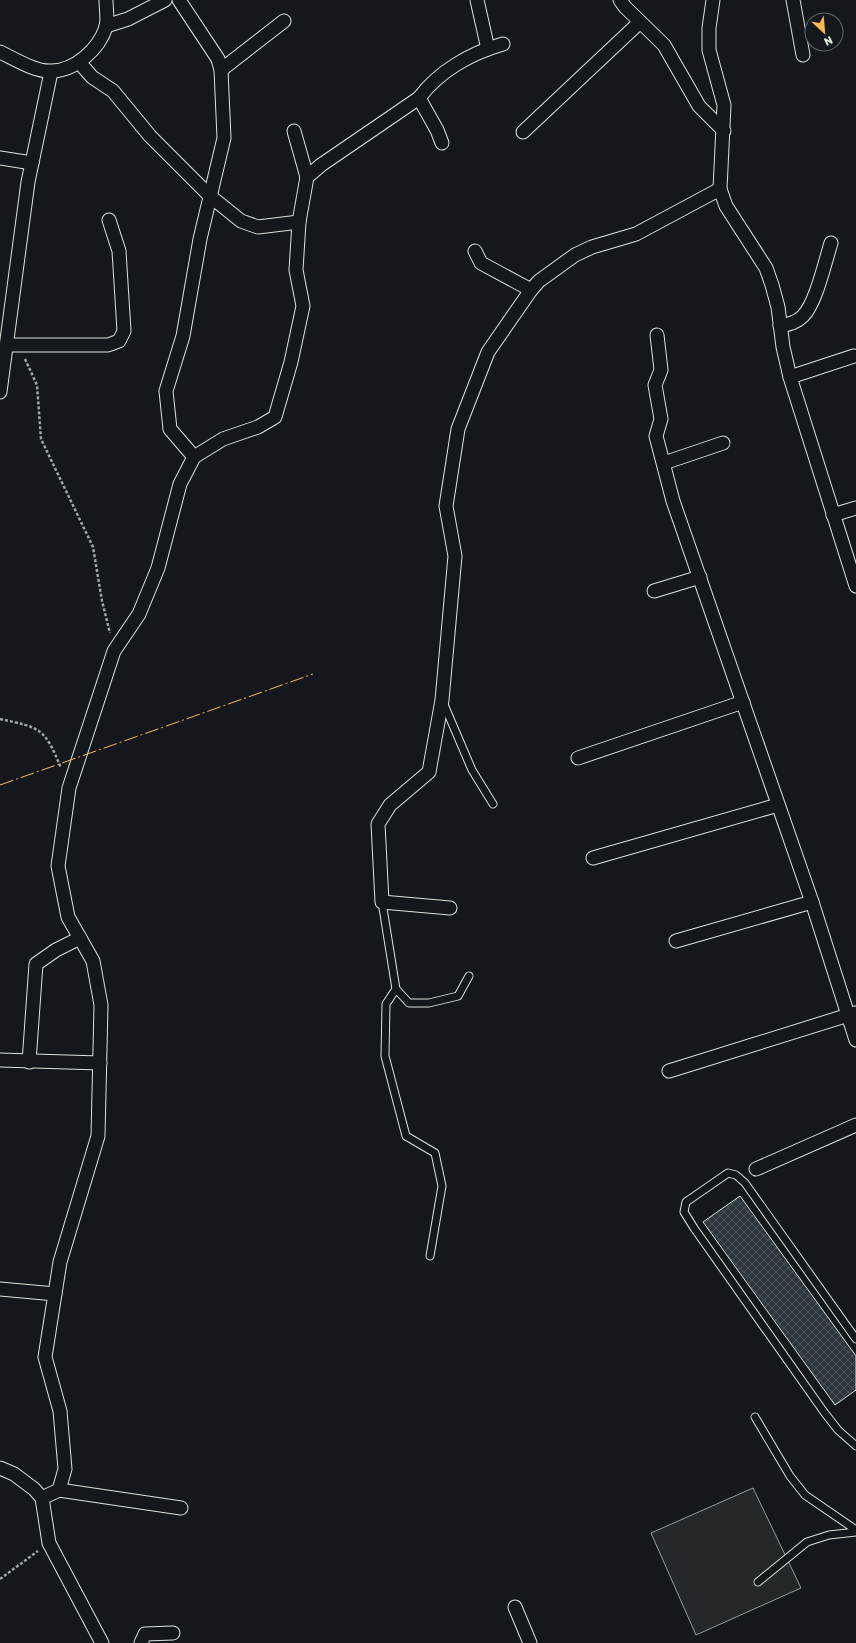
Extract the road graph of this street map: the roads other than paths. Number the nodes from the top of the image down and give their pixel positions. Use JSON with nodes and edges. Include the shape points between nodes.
{"nodes":[{"id":1,"x":106,"y":0,"type":"edge"},
{"id":2,"x":165,"y":0,"type":"edge"},
{"id":3,"x":179,"y":0,"type":"edge"},
{"id":4,"x":477,"y":0,"type":"edge"},
{"id":5,"x":620,"y":0,"type":"edge"},
{"id":6,"x":713,"y":0,"type":"edge"},
{"id":7,"x":792,"y":0,"type":"edge"},
{"id":8,"x":284,"y":21,"type":"dead end"},
{"id":9,"x":640,"y":22,"type":"junction"},
{"id":10,"x":106,"y":26,"type":"junction"},
{"id":11,"x":503,"y":44,"type":"dead end"},
{"id":12,"x":488,"y":49,"type":"junction"},
{"id":13,"x":0,"y":52,"type":"edge"},
{"id":14,"x":802,"y":55,"type":"dead end"},
{"id":15,"x":80,"y":62,"type":"junction"},
{"id":16,"x":221,"y":70,"type":"junction"},
{"id":17,"x":51,"y":72,"type":"junction"},
{"id":18,"x":419,"y":98,"type":"junction"},
{"id":19,"x":724,"y":131,"type":"junction"},
{"id":20,"x":294,"y":132,"type":"dead end"},
{"id":21,"x":523,"y":132,"type":"dead end"},
{"id":22,"x":442,"y":143,"type":"dead end"},
{"id":23,"x":0,"y":158,"type":"edge"},
{"id":24,"x":32,"y":163,"type":"junction"},
{"id":25,"x":307,"y":177,"type":"junction"},
{"id":26,"x":720,"y":189,"type":"junction"},
{"id":27,"x":210,"y":196,"type":"junction"},
{"id":28,"x":110,"y":220,"type":"dead end"},
{"id":29,"x":299,"y":222,"type":"junction"},
{"id":30,"x":831,"y":243,"type":"dead end"},
{"id":31,"x":475,"y":251,"type":"dead end"},
{"id":32,"x":531,"y":290,"type":"junction"},
{"id":33,"x":780,"y":326,"type":"junction"},
{"id":34,"x":657,"y":335,"type":"dead end"},
{"id":35,"x":8,"y":345,"type":"junction"},
{"id":36,"x":854,"y":356,"type":"dead end"},
{"id":37,"x":790,"y":377,"type":"junction"},
{"id":38,"x":0,"y":392,"type":"edge"},
{"id":39,"x":723,"y":443,"type":"dead end"},
{"id":40,"x":194,"y":457,"type":"junction"},
{"id":41,"x":664,"y":463,"type":"junction"},
{"id":42,"x":856,"y":508,"type":"edge"},
{"id":43,"x":833,"y":515,"type":"junction"},
{"id":44,"x":700,"y":577,"type":"junction"},
{"id":45,"x":856,"y":586,"type":"edge"},
{"id":46,"x":654,"y":591,"type":"dead end"},
{"id":47,"x":442,"y":700,"type":"junction"},
{"id":48,"x":743,"y":702,"type":"junction"},
{"id":49,"x":578,"y":758,"type":"dead end"},
{"id":50,"x":493,"y":804,"type":"dead end"},
{"id":51,"x":778,"y":805,"type":"junction"},
{"id":52,"x":593,"y":858,"type":"dead end"},
{"id":53,"x":382,"y":902,"type":"junction"},
{"id":54,"x":812,"y":902,"type":"junction"},
{"id":55,"x":450,"y":908,"type":"dead end"},
{"id":56,"x":80,"y":938,"type":"junction"},
{"id":57,"x":676,"y":941,"type":"dead end"},
{"id":58,"x":469,"y":976,"type":"dead end"},
{"id":59,"x":396,"y":989,"type":"junction"},
{"id":60,"x":852,"y":1014,"type":"edge"},
{"id":61,"x":856,"y":1040,"type":"edge"},
{"id":62,"x":0,"y":1060,"type":"edge"},
{"id":63,"x":29,"y":1062,"type":"junction"},
{"id":64,"x":100,"y":1063,"type":"junction"},
{"id":65,"x":670,"y":1071,"type":"dead end"},
{"id":66,"x":856,"y":1125,"type":"edge"},
{"id":67,"x":756,"y":1168,"type":"dead end"},
{"id":68,"x":430,"y":1256,"type":"dead end"},
{"id":69,"x":0,"y":1289,"type":"edge"},
{"id":70,"x":55,"y":1294,"type":"junction"},
{"id":71,"x":856,"y":1339,"type":"edge"},
{"id":72,"x":755,"y":1417,"type":"dead end"},
{"id":73,"x":856,"y":1446,"type":"edge"},
{"id":74,"x":0,"y":1468,"type":"edge"},
{"id":75,"x":59,"y":1490,"type":"junction"},
{"id":76,"x":42,"y":1498,"type":"junction"},
{"id":77,"x":181,"y":1508,"type":"dead end"},
{"id":78,"x":856,"y":1531,"type":"edge"},
{"id":79,"x":758,"y":1582,"type":"dead end"},
{"id":80,"x":515,"y":1607,"type":"dead end"},
{"id":81,"x":173,"y":1633,"type":"dead end"},
{"id":82,"x":102,"y":1643,"type":"edge"},
{"id":83,"x":141,"y":1643,"type":"edge"},
{"id":84,"x":530,"y":1643,"type":"edge"}],
"edges":[{"from":1,"to":10,"type":"street"},
{"from":2,"to":10,"type":"street","via":[[128,19]]},
{"from":3,"to":16,"type":"street","via":[[218,59]]},
{"from":4,"to":12,"type":"street"},
{"from":5,"to":9,"type":"street"},
{"from":6,"to":19,"type":"street","via":[[708,28],[709,50],[724,105]]},
{"from":7,"to":14,"type":"street"},
{"from":8,"to":16,"type":"street"},
{"from":9,"to":19,"type":"street","via":[[664,45],[699,106]]},
{"from":9,"to":21,"type":"street"},
{"from":10,"to":15,"type":"street","via":[[100,39]]},
{"from":11,"to":12,"type":"street"},
{"from":12,"to":18,"type":"street","via":[[451,68],[430,84]]},
{"from":13,"to":17,"type":"street","via":[[32,67]]},
{"from":15,"to":17,"type":"street"},
{"from":15,"to":27,"type":"street","via":[[92,77],[113,91],[150,136]]},
{"from":16,"to":27,"type":"street","via":[[224,138]]},
{"from":17,"to":24,"type":"street"},
{"from":18,"to":22,"type":"street"},
{"from":18,"to":25,"type":"street","via":[[320,165]]},
{"from":19,"to":26,"type":"street"},
{"from":20,"to":25,"type":"street"},
{"from":23,"to":24,"type":"street"},
{"from":24,"to":35,"type":"street"},
{"from":25,"to":29,"type":"street"},
{"from":26,"to":32,"type":"street","via":[[636,234],[592,247],[575,255]]},
{"from":26,"to":33,"type":"street","via":[[726,206],[766,268],[778,306]]},
{"from":27,"to":29,"type":"street","via":[[241,221],[258,227]]},
{"from":27,"to":40,"type":"street","via":[[183,336],[166,391],[170,428]]},
{"from":28,"to":35,"type":"street","via":[[119,251],[124,331],[119,341],[108,345]]},
{"from":29,"to":40,"type":"street","via":[[296,270],[303,306],[291,362],[275,417],[258,427],[223,439]]},
{"from":30,"to":33,"type":"street","via":[[811,305],[794,323]]},
{"from":31,"to":32,"type":"street","via":[[480,263]]},
{"from":32,"to":47,"type":"street","via":[[488,352],[458,429],[446,506],[455,556]]},
{"from":33,"to":37,"type":"street"},
{"from":34,"to":41,"type":"street","via":[[661,370],[655,384],[661,419],[656,436]]},
{"from":35,"to":38,"type":"street"},
{"from":36,"to":37,"type":"street"},
{"from":37,"to":43,"type":"street"},
{"from":39,"to":41,"type":"street"},
{"from":40,"to":56,"type":"street","via":[[180,484],[158,568],[139,614],[114,651],[70,788],[58,866],[68,917]]},
{"from":41,"to":44,"type":"street","via":[[673,501]]},
{"from":42,"to":43,"type":"street"},
{"from":43,"to":45,"type":"street"},
{"from":44,"to":46,"type":"street"},
{"from":44,"to":48,"type":"street"},
{"from":47,"to":50,"type":"lane","via":[[472,770]]},
{"from":47,"to":53,"type":"street","via":[[429,772],[390,805],[378,824]]},
{"from":48,"to":49,"type":"street"},
{"from":48,"to":51,"type":"street"},
{"from":51,"to":52,"type":"street"},
{"from":51,"to":54,"type":"street"},
{"from":53,"to":55,"type":"street"},
{"from":53,"to":59,"type":"lane"},
{"from":54,"to":57,"type":"street"},
{"from":54,"to":60,"type":"street"},
{"from":56,"to":63,"type":"street","via":[[36,964]]},
{"from":56,"to":64,"type":"street","via":[[93,961],[101,1005]]},
{"from":58,"to":59,"type":"lane","via":[[458,996],[429,1003],[409,1003]]},
{"from":59,"to":68,"type":"lane","via":[[386,1004],[385,1056],[406,1136],[435,1153],[442,1186]]},
{"from":60,"to":61,"type":"street"},
{"from":60,"to":65,"type":"street"},
{"from":62,"to":63,"type":"street"},
{"from":63,"to":64,"type":"street"},
{"from":64,"to":70,"type":"street","via":[[98,1136],[60,1262]]},
{"from":66,"to":67,"type":"street"},
{"from":69,"to":70,"type":"street"},
{"from":70,"to":75,"type":"street","via":[[45,1357],[60,1411],[65,1469]]},
{"from":71,"to":73,"type":"lane","via":[[745,1183],[736,1175],[728,1173],[686,1202],[684,1212],[694,1228],[824,1412],[838,1430]]},
{"from":72,"to":78,"type":"lane","via":[[790,1476],[805,1495]]},
{"from":74,"to":76,"type":"street","via":[[14,1474]]},
{"from":75,"to":76,"type":"street"},
{"from":75,"to":77,"type":"street"},
{"from":76,"to":82,"type":"street","via":[[49,1543]]},
{"from":78,"to":79,"type":"lane","via":[[829,1535],[808,1542]]},
{"from":80,"to":84,"type":"street"},
{"from":81,"to":83,"type":"street","via":[[145,1634]]}]}
